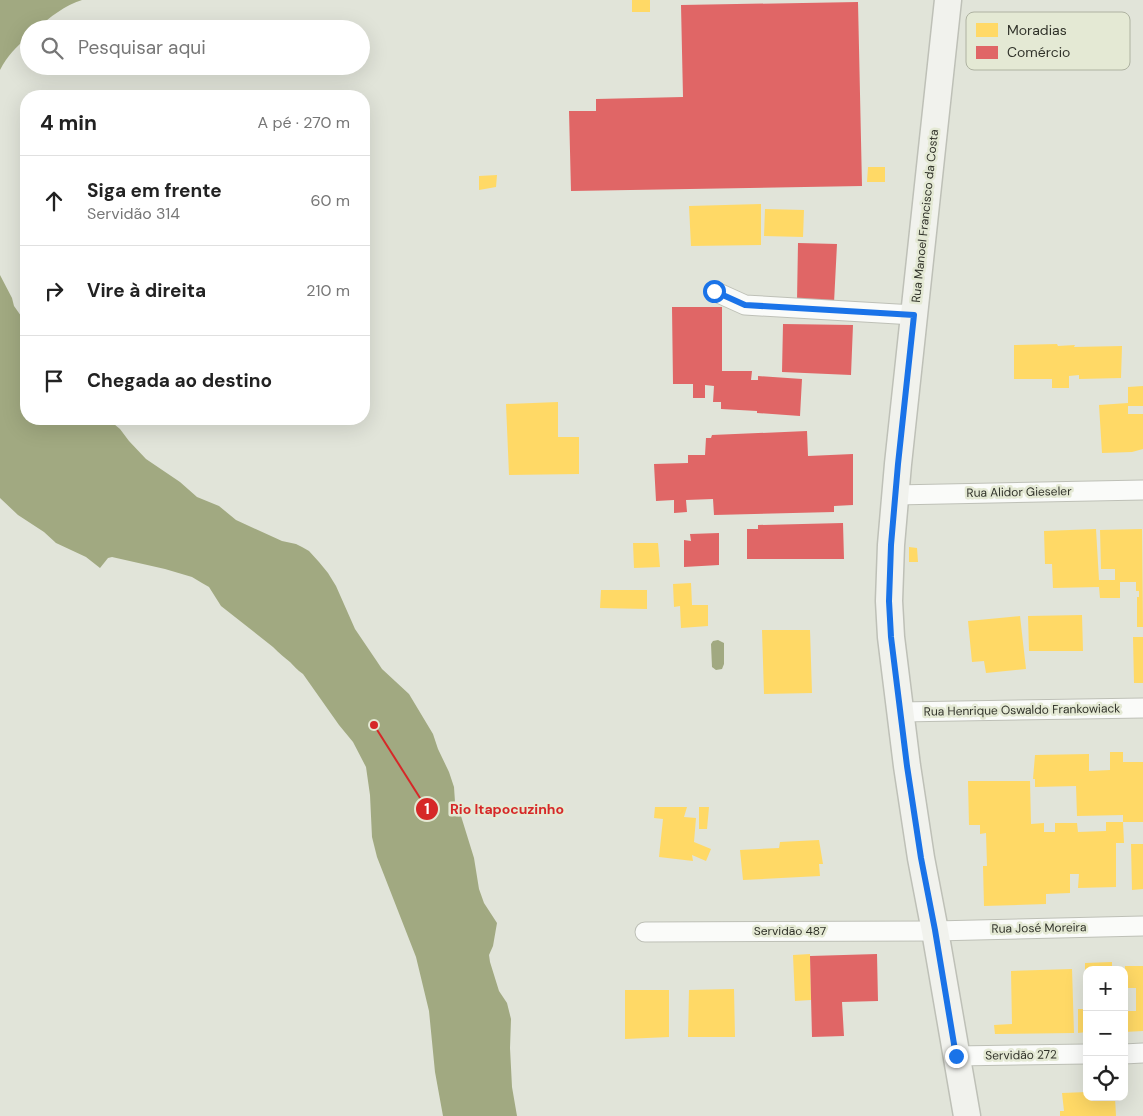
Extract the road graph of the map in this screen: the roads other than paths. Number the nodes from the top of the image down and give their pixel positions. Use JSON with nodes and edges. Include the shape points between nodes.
{"nodes":[{"id":1,"x":948,"y":0,"type":"edge"},
{"id":2,"x":714,"y":291,"type":"dead end"},
{"id":3,"x":914,"y":315,"type":"junction"},
{"id":4,"x":1143,"y":490,"type":"edge"},
{"id":5,"x":895,"y":495,"type":"junction"},
{"id":6,"x":1143,"y":708,"type":"edge"},
{"id":7,"x":900,"y":712,"type":"junction"},
{"id":8,"x":1143,"y":926,"type":"edge"},
{"id":9,"x":935,"y":930,"type":"junction"},
{"id":10,"x":645,"y":932,"type":"dead end"},
{"id":11,"x":1143,"y":1053,"type":"edge"},
{"id":12,"x":1083,"y":1054,"type":"edge"},
{"id":13,"x":1128,"y":1054,"type":"edge"},
{"id":14,"x":956,"y":1056,"type":"junction"},
{"id":15,"x":967,"y":1116,"type":"edge"}],
"edges":[{"from":1,"to":3,"type":"main road","name":"Rua Manoel Francisco da Costa"},
{"from":2,"to":3,"type":"street","via":[[745,305]]},
{"from":3,"to":5,"type":"main road","name":"Rua Manoel Francisco da Costa"},
{"from":4,"to":5,"type":"street","name":"Rua Alidor Gieseler"},
{"from":5,"to":7,"type":"main road","name":"Rua Manoel Francisco da Costa","via":[[889,601]]},
{"from":6,"to":7,"type":"street","name":"Rua Henrique Oswaldo Frankowiack"},
{"from":7,"to":9,"type":"main road","name":"Rua Manoel Francisco da Costa"},
{"from":8,"to":9,"type":"street","name":"Rua José Moreira"},
{"from":9,"to":10,"type":"street","name":"Servidão 487"},
{"from":9,"to":14,"type":"main road","name":"Rua Manoel Francisco da Costa"},
{"from":11,"to":13,"type":"street"},
{"from":12,"to":14,"type":"street","name":"Servidão 272"},
{"from":14,"to":15,"type":"main road","name":"Rua Manoel Francisco da Costa"}]}
